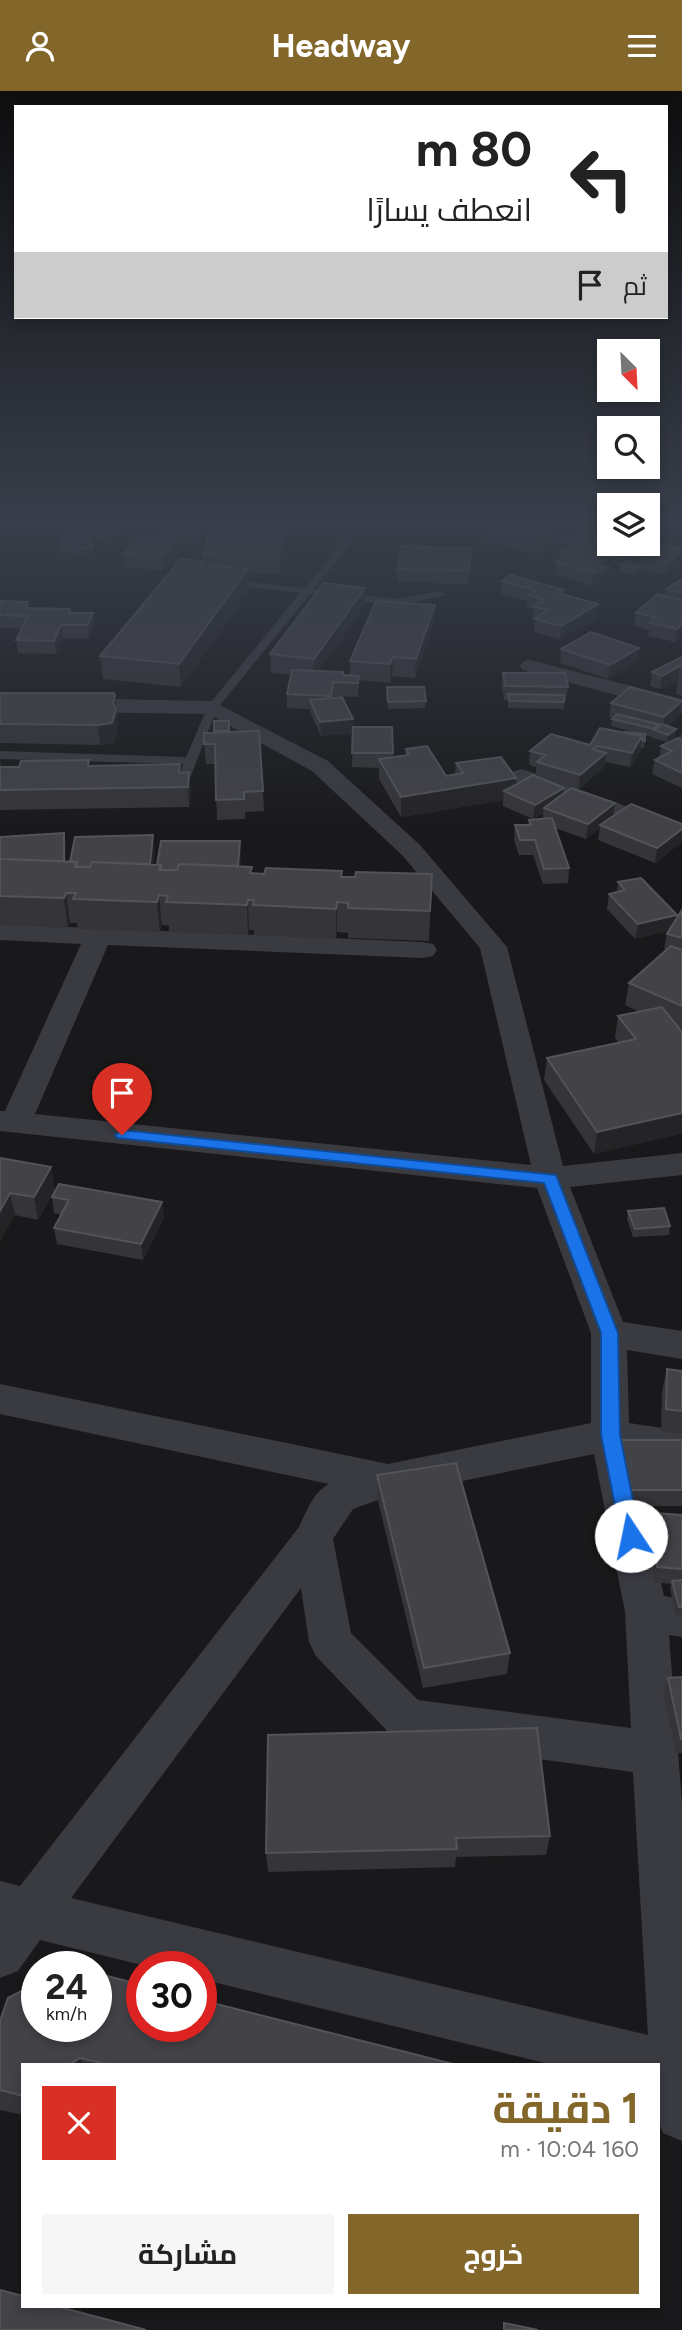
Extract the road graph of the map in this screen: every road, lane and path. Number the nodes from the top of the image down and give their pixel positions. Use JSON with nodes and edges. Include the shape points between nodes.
{"nodes":[{"id":1,"x":278,"y":625,"type":"edge"},
{"id":2,"x":530,"y":666,"type":"dead end"},
{"id":3,"x":0,"y":704,"type":"edge"},
{"id":4,"x":682,"y":706,"type":"edge"},
{"id":5,"x":212,"y":708,"type":"junction"},
{"id":6,"x":0,"y":755,"type":"edge"},
{"id":7,"x":190,"y":761,"type":"junction"},
{"id":8,"x":522,"y":776,"type":"dead end"},
{"id":9,"x":160,"y":796,"type":"edge"},
{"id":10,"x":682,"y":834,"type":"edge"},
{"id":11,"x":0,"y":932,"type":"edge"},
{"id":12,"x":97,"y":936,"type":"junction"},
{"id":13,"x":423,"y":950,"type":"dead end"},
{"id":14,"x":8,"y":1122,"type":"edge"},
{"id":15,"x":682,"y":1164,"type":"edge"},
{"id":16,"x":550,"y":1178,"type":"junction"},
{"id":17,"x":609,"y":1333,"type":"junction"},
{"id":18,"x":682,"y":1345,"type":"edge"},
{"id":19,"x":0,"y":1399,"type":"edge"},
{"id":20,"x":610,"y":1435,"type":"junction"},
{"id":21,"x":682,"y":1447,"type":"edge"},
{"id":22,"x":388,"y":1480,"type":"junction"},
{"id":23,"x":313,"y":1539,"type":"junction"},
{"id":24,"x":664,"y":1615,"type":"edge"},
{"id":25,"x":656,"y":1753,"type":"junction"},
{"id":26,"x":16,"y":1910,"type":"edge"},
{"id":27,"x":0,"y":1953,"type":"edge"},
{"id":28,"x":600,"y":2063,"type":"edge"},
{"id":29,"x":660,"y":2079,"type":"edge"},
{"id":30,"x":680,"y":2084,"type":"edge"}],
"edges":[{"from":1,"to":5,"type":"lane"},
{"from":2,"to":4,"type":"street"},
{"from":3,"to":5,"type":"street"},
{"from":5,"to":7,"type":"lane"},
{"from":5,"to":16,"type":"street","via":[[320,766],[411,850],[492,947]]},
{"from":6,"to":7,"type":"lane"},
{"from":7,"to":9,"type":"lane","via":[[184,778]]},
{"from":8,"to":10,"type":"street"},
{"from":11,"to":12,"type":"street"},
{"from":12,"to":13,"type":"street"},
{"from":12,"to":14,"type":"street"},
{"from":14,"to":16,"type":"street"},
{"from":15,"to":16,"type":"street"},
{"from":16,"to":17,"type":"street"},
{"from":17,"to":18,"type":"street"},
{"from":17,"to":20,"type":"street"},
{"from":19,"to":22,"type":"street"},
{"from":20,"to":21,"type":"street"},
{"from":20,"to":22,"type":"street"},
{"from":20,"to":24,"type":"street"},
{"from":22,"to":23,"type":"street","via":[[340,1497]]},
{"from":23,"to":25,"type":"street","via":[[331,1642],[407,1720]]},
{"from":23,"to":26,"type":"street"},
{"from":24,"to":25,"type":"street"},
{"from":25,"to":30,"type":"street"},
{"from":26,"to":27,"type":"street"},
{"from":26,"to":28,"type":"street"},
{"from":29,"to":30,"type":"street"}]}
